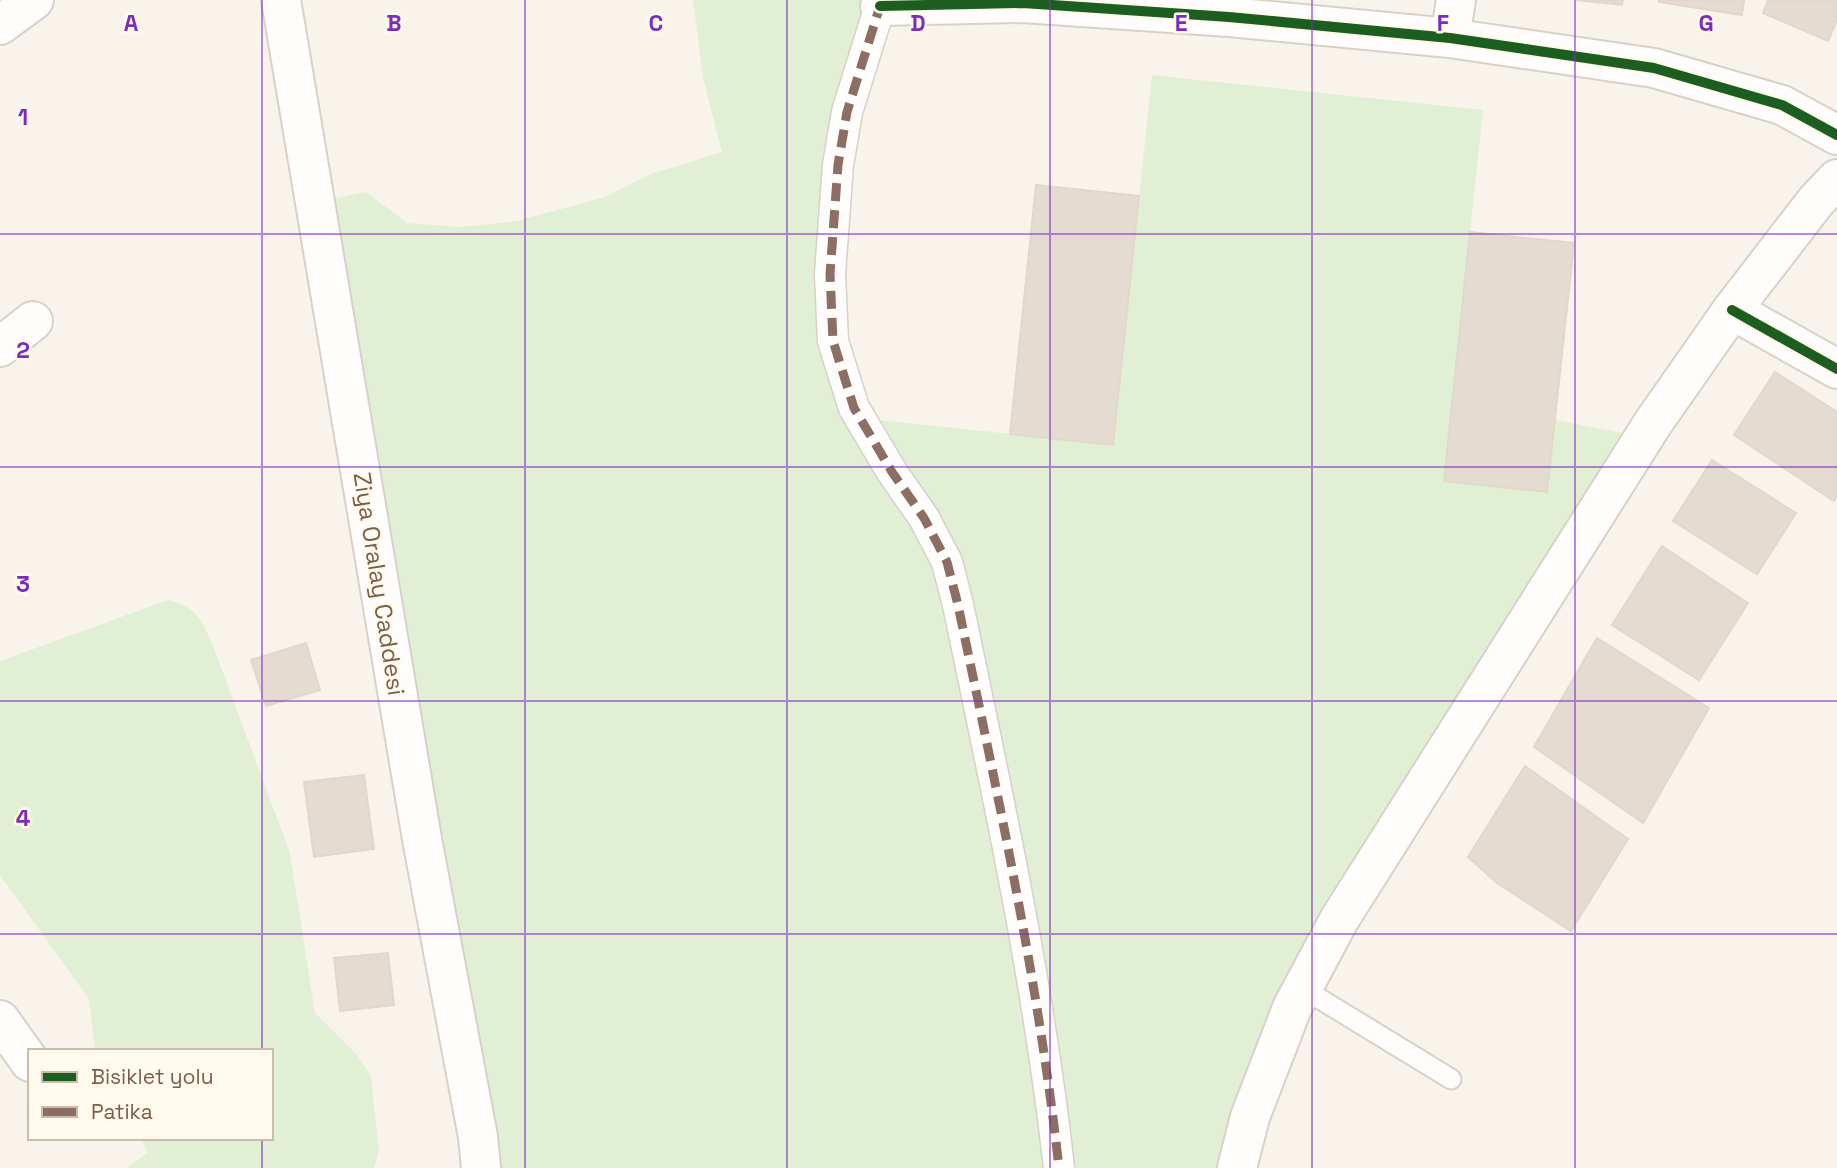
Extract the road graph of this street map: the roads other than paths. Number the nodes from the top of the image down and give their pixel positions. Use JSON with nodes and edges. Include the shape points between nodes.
{"nodes":[{"id":1,"x":34,"y":0,"type":"edge"},
{"id":2,"x":281,"y":0,"type":"edge"},
{"id":3,"x":1456,"y":0,"type":"edge"},
{"id":4,"x":1023,"y":1,"type":"edge"},
{"id":5,"x":880,"y":3,"type":"edge"},
{"id":6,"x":0,"y":24,"type":"edge"},
{"id":7,"x":1450,"y":38,"type":"junction"},
{"id":8,"x":1837,"y":135,"type":"edge"},
{"id":9,"x":1837,"y":179,"type":"edge"},
{"id":10,"x":1732,"y":310,"type":"junction"},
{"id":11,"x":33,"y":321,"type":"dead end"},
{"id":12,"x":0,"y":347,"type":"edge"},
{"id":13,"x":1837,"y":369,"type":"edge"},
{"id":14,"x":1302,"y":988,"type":"junction"},
{"id":15,"x":0,"y":1020,"type":"edge"},
{"id":16,"x":28,"y":1059,"type":"edge"},
{"id":17,"x":1451,"y":1079,"type":"dead end"},
{"id":18,"x":481,"y":1168,"type":"edge"},
{"id":19,"x":1059,"y":1168,"type":"edge"},
{"id":20,"x":1237,"y":1168,"type":"edge"}],
"edges":[{"from":1,"to":6,"type":"main road"},
{"from":2,"to":18,"type":"main road","name":"Ziya Oralay Caddesi"},
{"from":3,"to":7,"type":"main road"},
{"from":4,"to":5,"type":"main road"},
{"from":4,"to":7,"type":"main road"},
{"from":5,"to":19,"type":"street","via":[[847,112],[838,165],[830,274],[833,341],[854,408],[947,562],[1027,939]]},
{"from":7,"to":8,"type":"main road","via":[[1654,68],[1783,105]]},
{"from":9,"to":10,"type":"main road"},
{"from":10,"to":13,"type":"main road"},
{"from":10,"to":14,"type":"main road","via":[[1653,423],[1347,908]]},
{"from":11,"to":12,"type":"main road"},
{"from":14,"to":17,"type":"lane"},
{"from":14,"to":20,"type":"main road","via":[[1250,1117]]},
{"from":15,"to":16,"type":"main road"}]}
